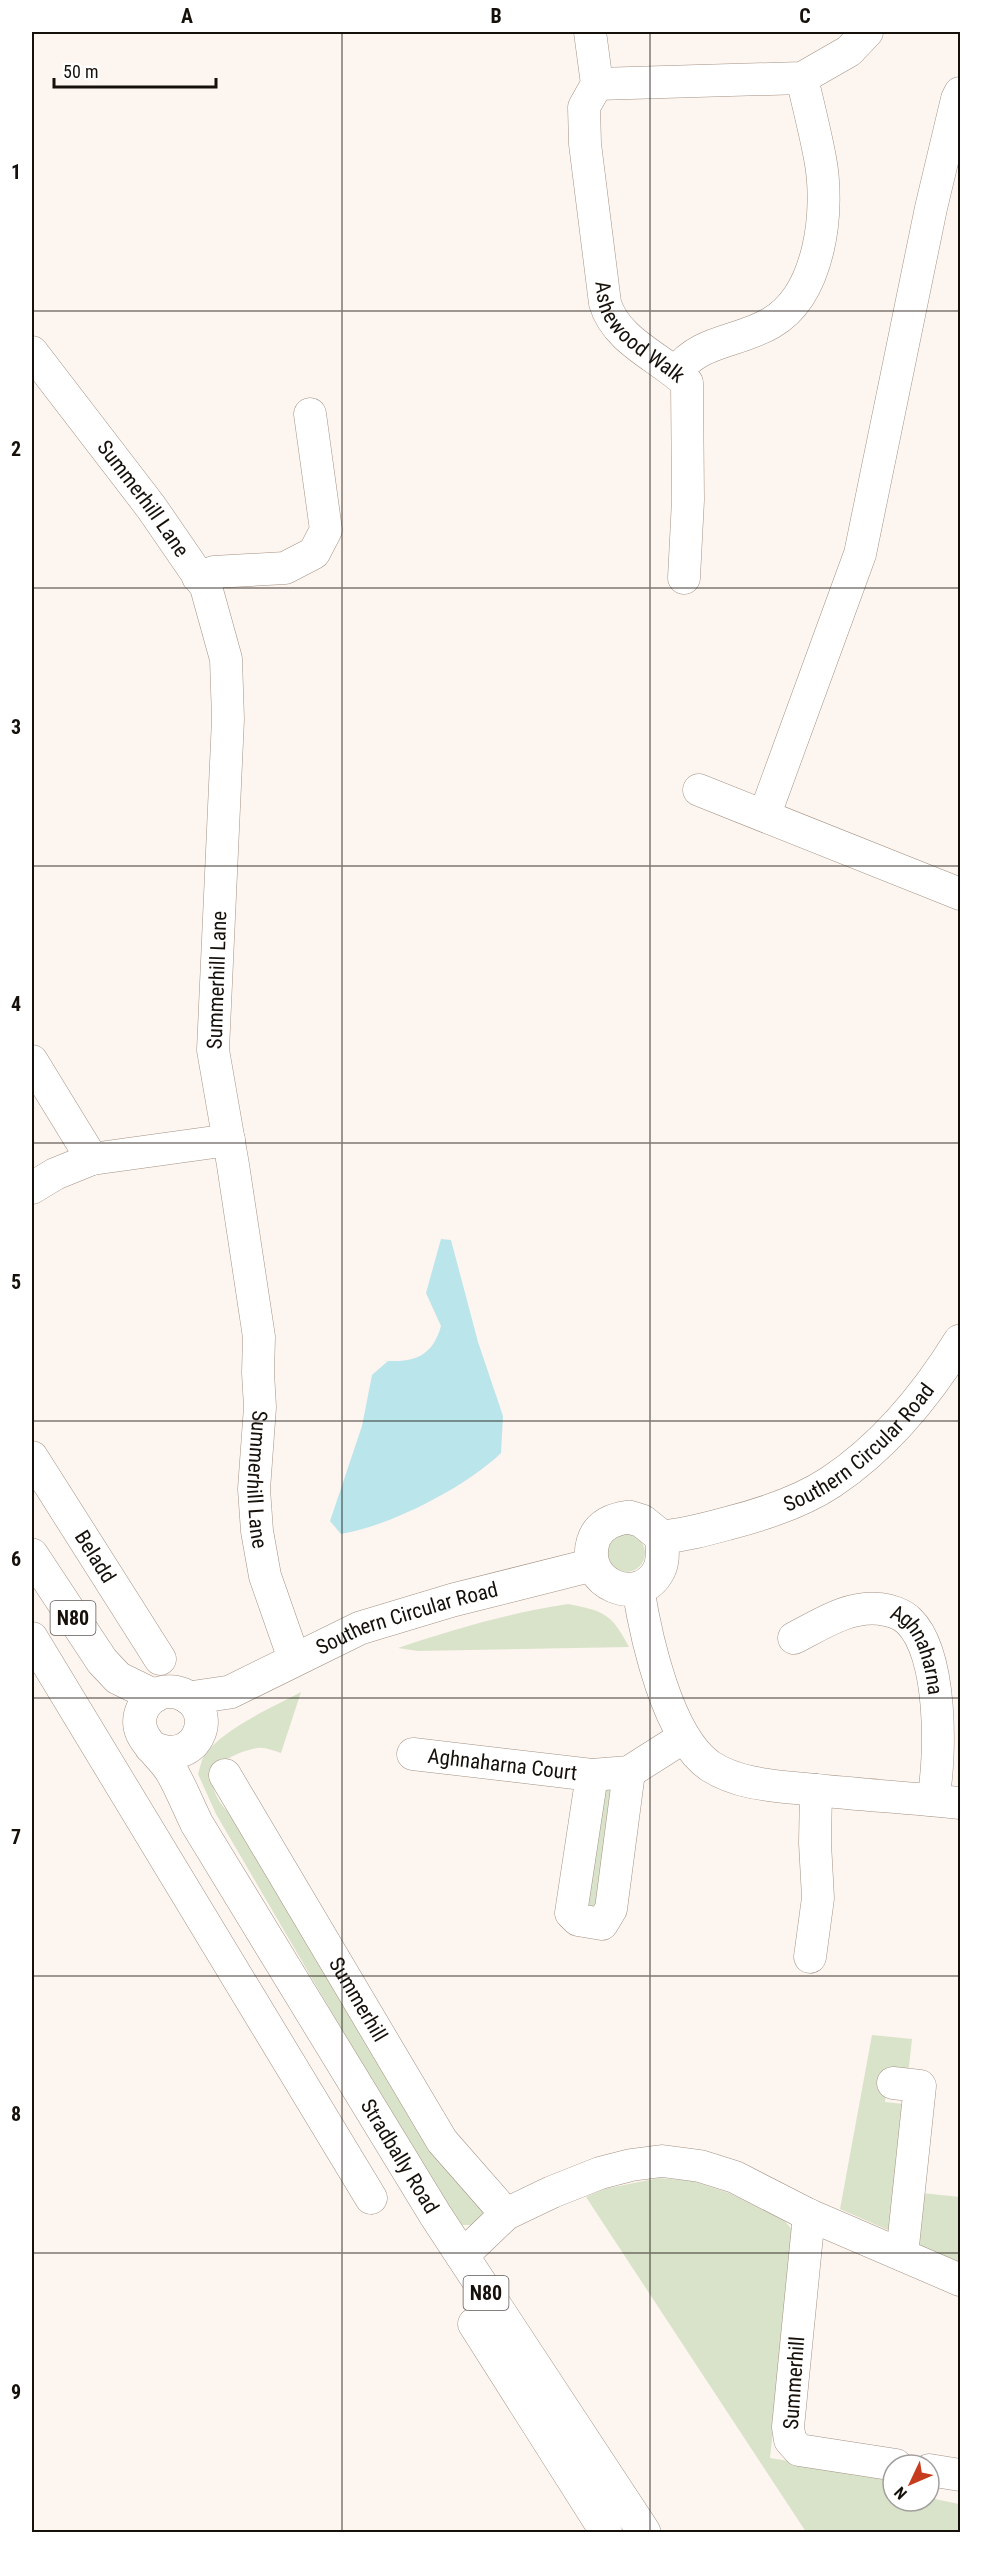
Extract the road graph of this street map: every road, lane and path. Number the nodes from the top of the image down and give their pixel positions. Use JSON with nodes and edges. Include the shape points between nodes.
{"nodes":[{"id":1,"x":590,"y":32,"type":"edge"},
{"id":2,"x":867,"y":32,"type":"edge"},
{"id":3,"x":802,"y":78,"type":"junction"},
{"id":4,"x":597,"y":84,"type":"junction"},
{"id":5,"x":960,"y":93,"type":"edge"},
{"id":6,"x":32,"y":352,"type":"edge"},
{"id":7,"x":676,"y":372,"type":"junction"},
{"id":8,"x":310,"y":414,"type":"dead end"},
{"id":9,"x":198,"y":577,"type":"junction"},
{"id":10,"x":684,"y":578,"type":"dead end"},
{"id":11,"x":699,"y":790,"type":"dead end"},
{"id":12,"x":765,"y":814,"type":"junction"},
{"id":13,"x":960,"y":894,"type":"edge"},
{"id":14,"x":32,"y":1061,"type":"edge"},
{"id":15,"x":229,"y":1140,"type":"junction"},
{"id":16,"x":92,"y":1159,"type":"junction"},
{"id":17,"x":32,"y":1188,"type":"edge"},
{"id":18,"x":960,"y":1341,"type":"edge"},
{"id":19,"x":32,"y":1457,"type":"edge"},
{"id":20,"x":662,"y":1537,"type":"junction"},
{"id":21,"x":32,"y":1555,"type":"edge"},
{"id":22,"x":592,"y":1565,"type":"junction"},
{"id":23,"x":638,"y":1588,"type":"junction"},
{"id":24,"x":32,"y":1638,"type":"edge"},
{"id":25,"x":794,"y":1638,"type":"dead end"},
{"id":26,"x":160,"y":1659,"type":"dead end"},
{"id":27,"x":294,"y":1659,"type":"junction"},
{"id":28,"x":118,"y":1678,"type":"junction"},
{"id":29,"x":230,"y":1692,"type":"junction"},
{"id":30,"x":155,"y":1696,"type":"junction"},
{"id":31,"x":189,"y":1698,"type":"junction"},
{"id":32,"x":200,"y":1731,"type":"junction"},
{"id":33,"x":684,"y":1737,"type":"junction"},
{"id":34,"x":159,"y":1750,"type":"junction"},
{"id":35,"x":413,"y":1754,"type":"dead end"},
{"id":36,"x":629,"y":1772,"type":"junction"},
{"id":37,"x":225,"y":1775,"type":"dead end"},
{"id":38,"x":592,"y":1775,"type":"junction"},
{"id":39,"x":816,"y":1790,"type":"junction"},
{"id":40,"x":947,"y":1801,"type":"edge"},
{"id":41,"x":197,"y":1824,"type":"junction"},
{"id":42,"x":159,"y":1848,"type":"junction"},
{"id":43,"x":810,"y":1957,"type":"dead end"},
{"id":44,"x":893,"y":2083,"type":"dead end"},
{"id":45,"x":371,"y":2198,"type":"dead end"},
{"id":46,"x":506,"y":2214,"type":"junction"},
{"id":47,"x":809,"y":2215,"type":"junction"},
{"id":48,"x":902,"y":2255,"type":"junction"},
{"id":49,"x":462,"y":2256,"type":"junction"},
{"id":50,"x":960,"y":2280,"type":"edge"},
{"id":51,"x":474,"y":2324,"type":"dead end"},
{"id":52,"x":881,"y":2463,"type":"edge"},
{"id":53,"x":941,"y":2472,"type":"edge"},
{"id":54,"x":960,"y":2475,"type":"edge"},
{"id":55,"x":606,"y":2532,"type":"edge"},
{"id":56,"x":644,"y":2532,"type":"edge"}],
"edges":[{"from":1,"to":4,"type":"street"},
{"from":2,"to":3,"type":"street","via":[[849,51]]},
{"from":3,"to":4,"type":"street"},
{"from":3,"to":7,"type":"street","via":[[821,159],[824,202],[814,264],[801,296],[772,323],[700,349]]},
{"from":4,"to":7,"type":"street","name":"Ashewood Walk","via":[[584,107],[585,144],[607,311],[621,332]]},
{"from":5,"to":12,"type":"street","via":[[931,208],[860,554]]},
{"from":6,"to":9,"type":"street","name":"Summerhill Lane","via":[[151,507]]},
{"from":7,"to":10,"type":"street","name":"Ashewood Walk","via":[[687,383],[689,401]]},
{"from":8,"to":9,"type":"street","via":[[326,530],[314,553],[285,568],[214,572]]},
{"from":9,"to":15,"type":"street","name":"Summerhill Lane","via":[[206,587],[226,659],[228,719],[213,1050]]},
{"from":11,"to":12,"type":"street"},
{"from":12,"to":13,"type":"street"},
{"from":14,"to":16,"type":"street"},
{"from":15,"to":16,"type":"street"},
{"from":15,"to":27,"type":"street","name":"Summerhill Lane","via":[[259,1337],[260,1407],[254,1489],[257,1531],[265,1576]]},
{"from":16,"to":17,"type":"street"},
{"from":18,"to":20,"type":"main road","name":"Southern Circular Road","via":[[911,1411],[872,1450],[830,1483],[752,1517],[687,1535]]},
{"from":19,"to":26,"type":"street","name":"Beladd"},
{"from":20,"to":22,"type":"main road","via":[[642,1521],[629,1517],[615,1519],[594,1537]]},
{"from":20,"to":23,"type":"main road","via":[[659,1569],[651,1581]]},
{"from":21,"to":28,"type":"main road","name":"Stradbally Road","number":"N80","via":[[102,1661]]},
{"from":22,"to":23,"type":"main road","via":[[611,1586]]},
{"from":22,"to":27,"type":"main road","name":"Southern Circular Road","via":[[360,1628]]},
{"from":23,"to":33,"type":"street","name":"Aghnaharna","via":[[650,1649],[673,1717]]},
{"from":24,"to":42,"type":"street"},
{"from":25,"to":40,"type":"street","name":"Aghnaharna","via":[[855,1610],[881,1609],[908,1620],[917,1631],[932,1672],[939,1770]]},
{"from":27,"to":29,"type":"main road","name":"Southern Circular Road"},
{"from":28,"to":30,"type":"main road","name":"Stradbally Road","number":"N80"},
{"from":28,"to":34,"type":"main road","name":"Stradbally Road","number":"N80"},
{"from":29,"to":31,"type":"main road","name":"Southern Circular Road"},
{"from":29,"to":32,"type":"main road","name":"Southern Circular Road"},
{"from":30,"to":31,"type":"main road","number":"N80","via":[[166,1692]]},
{"from":30,"to":34,"type":"main road","via":[[140,1714]]},
{"from":31,"to":32,"type":"main road","via":[[197,1707]]},
{"from":32,"to":34,"type":"main road","via":[[186,1750]]},
{"from":33,"to":36,"type":"street","name":"Aghnaharna Court"},
{"from":33,"to":39,"type":"street","name":"Aghnaharna","via":[[708,1764],[734,1779]]},
{"from":34,"to":41,"type":"main road","name":"Stradbally Road","number":"N80"},
{"from":35,"to":38,"type":"street","name":"Aghnaharna Court"},
{"from":36,"to":38,"type":"street","name":"Aghnaharna Court"},
{"from":36,"to":38,"type":"street","name":"Aghnaharna Court","via":[[610,1909],[602,1924],[578,1920],[571,1913]]},
{"from":37,"to":46,"type":"street","name":"Summerhill","via":[[442,2142]]},
{"from":39,"to":40,"type":"street","name":"Aghnaharna"},
{"from":39,"to":43,"type":"street","via":[[818,1898]]},
{"from":41,"to":42,"type":"street"},
{"from":41,"to":49,"type":"main road","name":"Stradbally Road","number":"N80"},
{"from":42,"to":45,"type":"street"},
{"from":44,"to":48,"type":"street","via":[[920,2086]]},
{"from":46,"to":47,"type":"street","via":[[573,2182],[631,2165],[662,2162],[700,2166],[735,2177]]},
{"from":46,"to":49,"type":"street"},
{"from":47,"to":48,"type":"street"},
{"from":47,"to":52,"type":"street","name":"Summerhill","via":[[788,2427],[790,2440],[799,2450]]},
{"from":48,"to":50,"type":"street"},
{"from":49,"to":56,"type":"main road","name":"Stradbally Road","number":"N80"},
{"from":51,"to":55,"type":"street"},
{"from":53,"to":54,"type":"street"}]}
